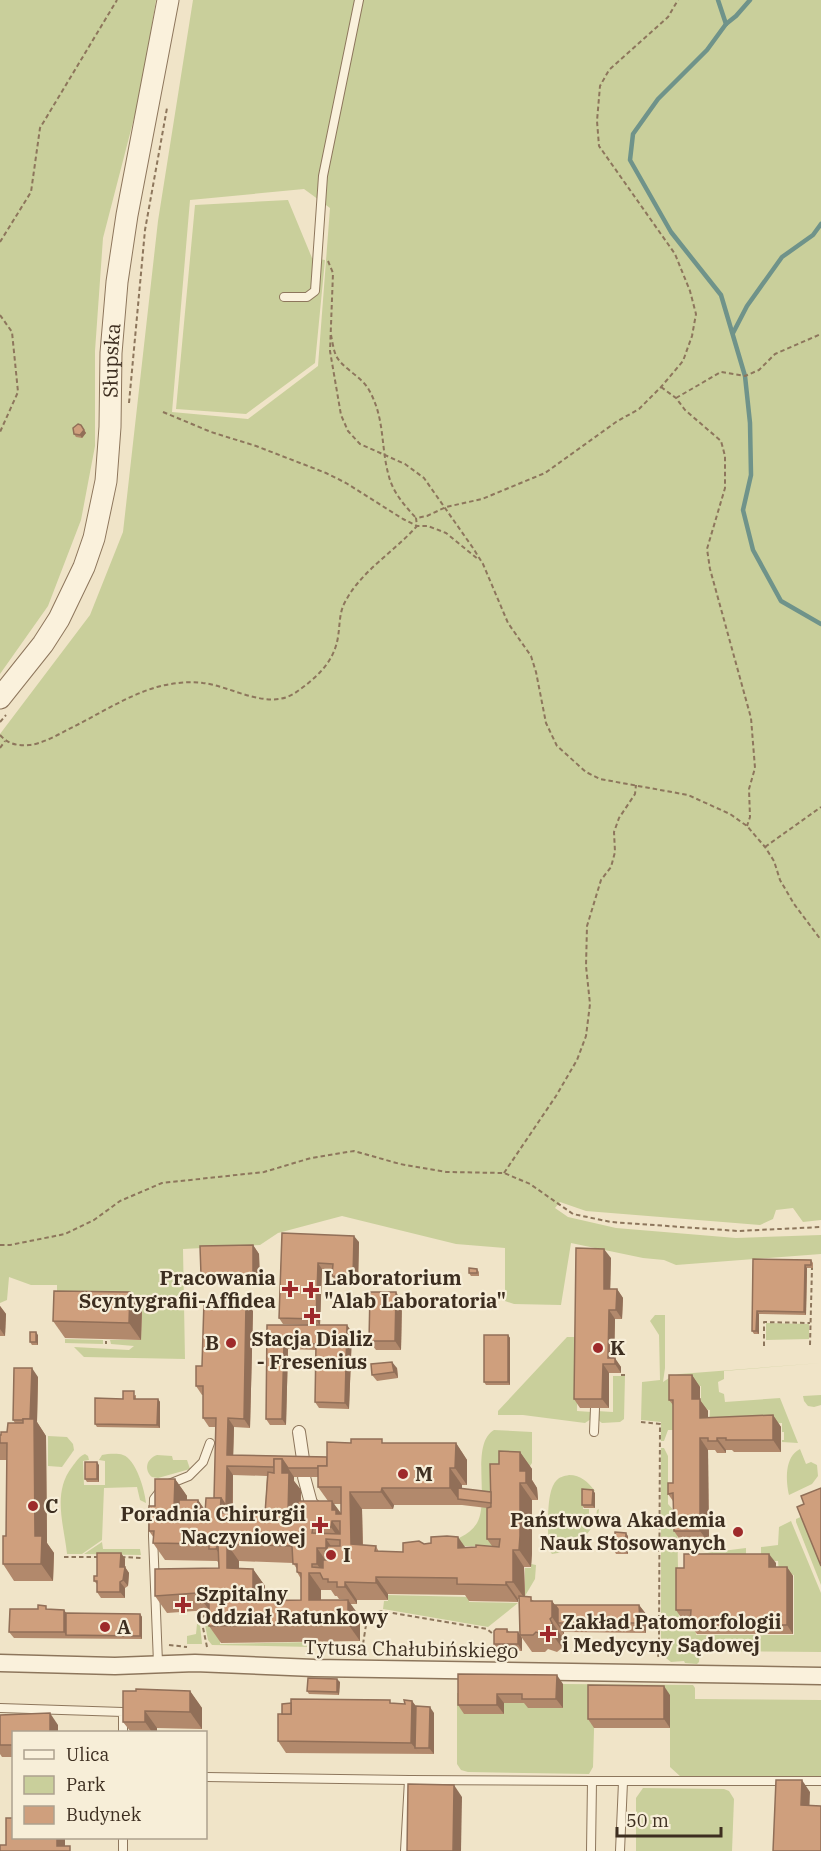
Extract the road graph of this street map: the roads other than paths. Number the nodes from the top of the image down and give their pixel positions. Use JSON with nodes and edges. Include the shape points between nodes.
{"nodes":[{"id":1,"x":168,"y":0,"type":"edge"},
{"id":2,"x":359,"y":0,"type":"edge"},
{"id":3,"x":284,"y":297,"type":"dead end"},
{"id":4,"x":0,"y":698,"type":"edge"},
{"id":5,"x":595,"y":1408,"type":"edge"},
{"id":6,"x":299,"y":1432,"type":"dead end"},
{"id":7,"x":594,"y":1432,"type":"dead end"},
{"id":8,"x":210,"y":1443,"type":"dead end"},
{"id":9,"x":330,"y":1514,"type":"edge"},
{"id":10,"x":0,"y":1663,"type":"edge"},
{"id":11,"x":158,"y":1664,"type":"junction"},
{"id":12,"x":821,"y":1676,"type":"edge"},
{"id":13,"x":0,"y":1708,"type":"edge"},
{"id":14,"x":123,"y":1731,"type":"edge"},
{"id":15,"x":207,"y":1777,"type":"edge"},
{"id":16,"x":409,"y":1780,"type":"junction"},
{"id":17,"x":592,"y":1781,"type":"junction"},
{"id":18,"x":821,"y":1781,"type":"edge"},
{"id":19,"x":623,"y":1782,"type":"junction"},
{"id":20,"x":405,"y":1851,"type":"edge"},
{"id":21,"x":591,"y":1851,"type":"edge"},
{"id":22,"x":620,"y":1851,"type":"edge"}],
"edges":[{"from":1,"to":4,"type":"street","name":"Słupska","via":[[117,282],[106,481],[94,538],[59,620]]},
{"from":2,"to":3,"type":"lane","via":[[323,176],[315,291],[307,297]]},
{"from":5,"to":7,"type":"lane"},
{"from":6,"to":9,"type":"street","via":[[314,1507]]},
{"from":8,"to":11,"type":"lane","via":[[202,1462],[189,1476],[164,1486],[154,1499]]},
{"from":10,"to":11,"type":"street","name":"Tytusa Chałubińskiego"},
{"from":11,"to":12,"type":"street","name":"Tytusa Chałubińskiego"},
{"from":13,"to":14,"type":"lane","via":[[123,1712]]},
{"from":15,"to":16,"type":"lane"},
{"from":16,"to":17,"type":"lane"},
{"from":16,"to":20,"type":"lane"},
{"from":17,"to":19,"type":"lane"},
{"from":17,"to":21,"type":"lane"},
{"from":18,"to":19,"type":"lane"},
{"from":19,"to":22,"type":"lane"}]}
